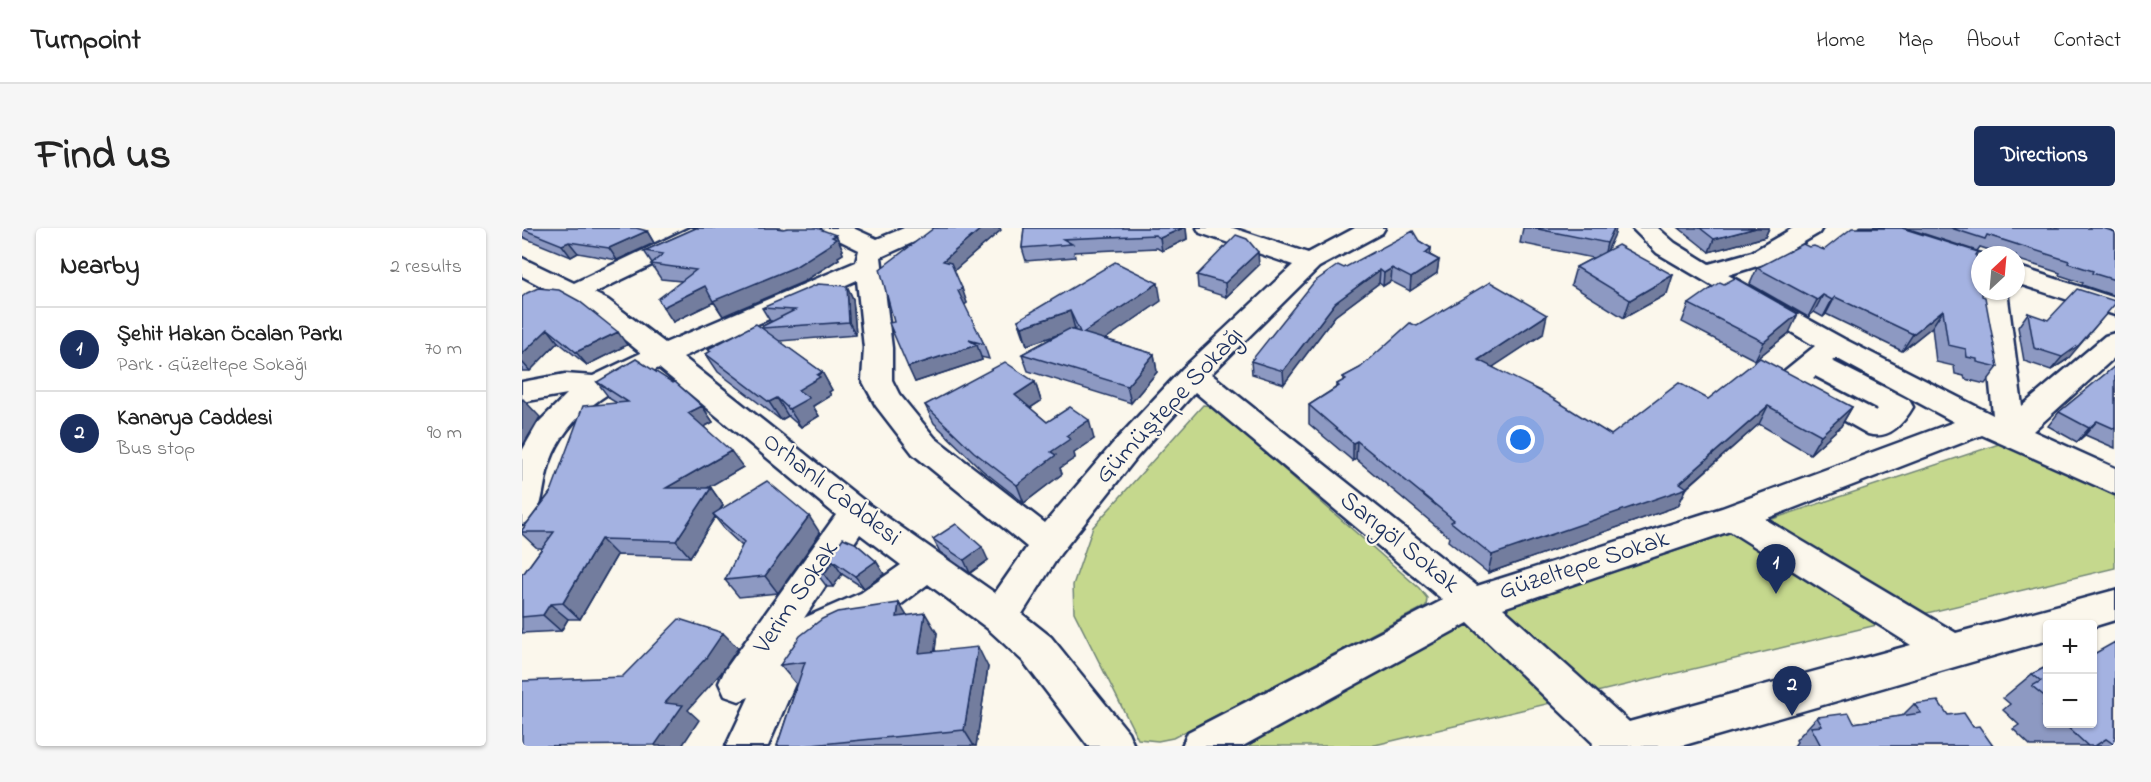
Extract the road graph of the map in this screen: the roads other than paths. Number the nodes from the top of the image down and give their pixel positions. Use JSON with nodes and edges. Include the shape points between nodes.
{"nodes":[{"id":1,"x":709,"y":228,"type":"edge"},
{"id":2,"x":834,"y":228,"type":"edge"},
{"id":3,"x":925,"y":228,"type":"edge"},
{"id":4,"x":1209,"y":228,"type":"edge"},
{"id":5,"x":1373,"y":228,"type":"edge"},
{"id":6,"x":1644,"y":228,"type":"edge"},
{"id":7,"x":1809,"y":228,"type":"edge"},
{"id":8,"x":1873,"y":228,"type":"edge"},
{"id":9,"x":873,"y":258,"type":"junction"},
{"id":10,"x":1971,"y":259,"type":"edge"},
{"id":11,"x":1310,"y":262,"type":"junction"},
{"id":12,"x":522,"y":266,"type":"edge"},
{"id":13,"x":1706,"y":273,"type":"junction"},
{"id":14,"x":2025,"y":277,"type":"edge"},
{"id":15,"x":554,"y":292,"type":"junction"},
{"id":16,"x":1994,"y":300,"type":"edge"},
{"id":17,"x":2115,"y":307,"type":"edge"},
{"id":18,"x":2112,"y":349,"type":"edge"},
{"id":19,"x":662,"y":355,"type":"junction"},
{"id":20,"x":1193,"y":375,"type":"junction"},
{"id":21,"x":598,"y":386,"type":"junction"},
{"id":22,"x":522,"y":392,"type":"edge"},
{"id":23,"x":1996,"y":428,"type":"junction"},
{"id":24,"x":2115,"y":483,"type":"edge"},
{"id":25,"x":522,"y":511,"type":"edge"},
{"id":26,"x":856,"y":513,"type":"junction"},
{"id":27,"x":1734,"y":518,"type":"junction"},
{"id":28,"x":1048,"y":544,"type":"junction"},
{"id":29,"x":929,"y":564,"type":"junction"},
{"id":30,"x":1472,"y":603,"type":"junction"},
{"id":31,"x":2115,"y":605,"type":"edge"},
{"id":32,"x":1000,"y":617,"type":"junction"},
{"id":33,"x":1951,"y":650,"type":"junction"},
{"id":34,"x":739,"y":683,"type":"dead end"},
{"id":35,"x":1621,"y":745,"type":"edge"},
{"id":36,"x":747,"y":746,"type":"edge"},
{"id":37,"x":1113,"y":746,"type":"edge"},
{"id":38,"x":1203,"y":746,"type":"edge"}],
"edges":[{"from":1,"to":15,"type":"street"},
{"from":2,"to":9,"type":"street"},
{"from":3,"to":9,"type":"street"},
{"from":4,"to":11,"type":"street"},
{"from":5,"to":11,"type":"street","name":"Gümüştepe Sokağı"},
{"from":6,"to":13,"type":"street","via":[[1666,248]]},
{"from":7,"to":13,"type":"street","via":[[1761,257]]},
{"from":8,"to":10,"type":"street"},
{"from":9,"to":19,"type":"street"},
{"from":9,"to":28,"type":"street","via":[[877,380],[887,399],[924,446]]},
{"from":11,"to":20,"type":"street","name":"Gümüştepe Sokağı"},
{"from":12,"to":15,"type":"street","name":"Orhanlı Caddesi"},
{"from":13,"to":23,"type":"street","via":[[1823,354]]},
{"from":14,"to":17,"type":"street"},
{"from":15,"to":19,"type":"street","name":"Orhanlı Caddesi","via":[[599,306]]},
{"from":16,"to":23,"type":"street"},
{"from":18,"to":23,"type":"street","name":"Güzeltepe Sokak"},
{"from":19,"to":21,"type":"street"},
{"from":19,"to":26,"type":"street","name":"Orhanlı Caddesi"},
{"from":20,"to":28,"type":"street","name":"Gümüştepe Sokağı"},
{"from":20,"to":30,"type":"street","name":"Sarıgöl Sokak"},
{"from":21,"to":22,"type":"street","via":[[565,384]]},
{"from":21,"to":25,"type":"street","via":[[576,401],[549,429],[534,458]]},
{"from":23,"to":24,"type":"street"},
{"from":23,"to":27,"type":"street","name":"Güzeltepe Sokak"},
{"from":26,"to":29,"type":"street","name":"Orhanlı Caddesi"},
{"from":26,"to":34,"type":"street","name":"Verim Sokak"},
{"from":27,"to":30,"type":"street","name":"Güzeltepe Sokak"},
{"from":27,"to":33,"type":"street"},
{"from":28,"to":32,"type":"street","name":"Gümüştepe Sokağı"},
{"from":29,"to":32,"type":"street","name":"Orhanlı Caddesi"},
{"from":29,"to":36,"type":"street","via":[[874,604],[824,626],[800,642],[782,669]]},
{"from":30,"to":35,"type":"street","name":"Sarıgöl Sokak"},
{"from":30,"to":38,"type":"street","name":"Güzeltepe Sokak"},
{"from":31,"to":33,"type":"street"},
{"from":32,"to":37,"type":"street","name":"Orhanlı Caddesi","via":[[1037,649]]},
{"from":33,"to":35,"type":"street"}]}
